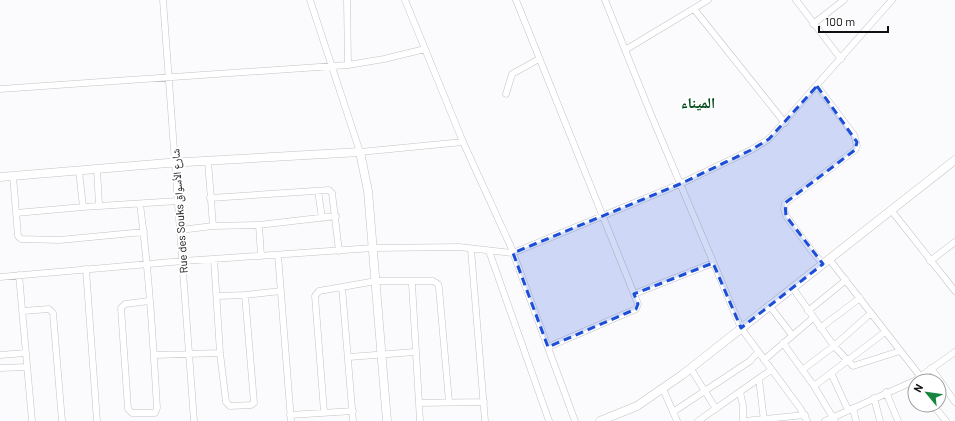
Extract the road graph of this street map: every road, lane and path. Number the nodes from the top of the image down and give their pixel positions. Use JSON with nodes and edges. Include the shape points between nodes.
{"nodes":[{"id":1,"x":163,"y":0,"type":"edge"},
{"id":2,"x":310,"y":0,"type":"edge"},
{"id":3,"x":347,"y":0,"type":"edge"},
{"id":4,"x":405,"y":0,"type":"edge"},
{"id":5,"x":516,"y":0,"type":"edge"},
{"id":6,"x":605,"y":0,"type":"edge"},
{"id":7,"x":708,"y":0,"type":"edge"},
{"id":8,"x":796,"y":0,"type":"edge"},
{"id":9,"x":844,"y":0,"type":"edge"},
{"id":10,"x":892,"y":0,"type":"edge"},
{"id":11,"x":694,"y":9,"type":"junction"},
{"id":12,"x":813,"y":24,"type":"junction"},
{"id":13,"x":425,"y":49,"type":"junction"},
{"id":14,"x":625,"y":50,"type":"junction"},
{"id":15,"x":539,"y":59,"type":"junction"},
{"id":16,"x":841,"y":59,"type":"junction"},
{"id":17,"x":333,"y":65,"type":"junction"},
{"id":18,"x":348,"y":65,"type":"junction"},
{"id":19,"x":169,"y":76,"type":"junction"},
{"id":20,"x":816,"y":86,"type":"junction"},
{"id":21,"x":0,"y":89,"type":"edge"},
{"id":22,"x":506,"y":94,"type":"dead end"},
{"id":23,"x":785,"y":123,"type":"junction"},
{"id":24,"x":463,"y":142,"type":"junction"},
{"id":25,"x":360,"y":152,"type":"junction"},
{"id":26,"x":955,"y":160,"type":"edge"},
{"id":27,"x":208,"y":161,"type":"junction"},
{"id":28,"x":175,"y":163,"type":"junction"},
{"id":29,"x":97,"y":169,"type":"junction"},
{"id":30,"x":79,"y":171,"type":"junction"},
{"id":31,"x":13,"y":176,"type":"junction"},
{"id":32,"x":0,"y":177,"type":"edge"},
{"id":33,"x":680,"y":184,"type":"junction"},
{"id":34,"x":318,"y":191,"type":"junction"},
{"id":35,"x":210,"y":198,"type":"junction"},
{"id":36,"x":178,"y":201,"type":"junction"},
{"id":37,"x":140,"y":204,"type":"junction"},
{"id":38,"x":99,"y":205,"type":"junction"},
{"id":39,"x":83,"y":207,"type":"junction"},
{"id":40,"x":891,"y":210,"type":"junction"},
{"id":41,"x":16,"y":213,"type":"junction"},
{"id":42,"x":336,"y":216,"type":"junction"},
{"id":43,"x":602,"y":217,"type":"junction"},
{"id":44,"x":322,"y":218,"type":"junction"},
{"id":45,"x":259,"y":225,"type":"junction"},
{"id":46,"x":213,"y":226,"type":"junction"},
{"id":47,"x":180,"y":230,"type":"junction"},
{"id":48,"x":144,"y":232,"type":"junction"},
{"id":49,"x":955,"y":242,"type":"edge"},
{"id":50,"x":373,"y":248,"type":"junction"},
{"id":51,"x":471,"y":248,"type":"junction"},
{"id":52,"x":339,"y":251,"type":"junction"},
{"id":53,"x":489,"y":251,"type":"junction"},
{"id":54,"x":513,"y":253,"type":"junction"},
{"id":55,"x":278,"y":255,"type":"junction"},
{"id":56,"x":261,"y":256,"type":"junction"},
{"id":57,"x":214,"y":259,"type":"junction"},
{"id":58,"x":183,"y":261,"type":"junction"},
{"id":59,"x":826,"y":261,"type":"junction"},
{"id":60,"x":930,"y":261,"type":"junction"},
{"id":61,"x":713,"y":263,"type":"junction"},
{"id":62,"x":146,"y":264,"type":"junction"},
{"id":63,"x":86,"y":269,"type":"junction"},
{"id":64,"x":19,"y":275,"type":"junction"},
{"id":65,"x":0,"y":277,"type":"edge"},
{"id":66,"x":846,"y":280,"type":"junction"},
{"id":67,"x":376,"y":281,"type":"junction"},
{"id":68,"x":411,"y":281,"type":"junction"},
{"id":69,"x":342,"y":287,"type":"junction"},
{"id":70,"x":792,"y":288,"type":"junction"},
{"id":71,"x":281,"y":291,"type":"junction"},
{"id":72,"x":955,"y":291,"type":"edge"},
{"id":73,"x":634,"y":294,"type":"junction"},
{"id":74,"x":245,"y":295,"type":"junction"},
{"id":75,"x":218,"y":296,"type":"junction"},
{"id":76,"x":860,"y":298,"type":"junction"},
{"id":77,"x":149,"y":301,"type":"junction"},
{"id":78,"x":769,"y":305,"type":"junction"},
{"id":79,"x":23,"y":311,"type":"junction"},
{"id":80,"x":808,"y":311,"type":"junction"},
{"id":81,"x":871,"y":313,"type":"junction"},
{"id":82,"x":813,"y":318,"type":"junction"},
{"id":83,"x":741,"y":328,"type":"junction"},
{"id":84,"x":820,"y":328,"type":"junction"},
{"id":85,"x":885,"y":332,"type":"junction"},
{"id":86,"x":792,"y":335,"type":"junction"},
{"id":87,"x":783,"y":343,"type":"junction"},
{"id":88,"x":834,"y":346,"type":"junction"},
{"id":89,"x":548,"y":347,"type":"junction"},
{"id":90,"x":900,"y":351,"type":"junction"},
{"id":91,"x":415,"y":352,"type":"junction"},
{"id":92,"x":758,"y":352,"type":"junction"},
{"id":93,"x":955,"y":352,"type":"edge"},
{"id":94,"x":26,"y":353,"type":"junction"},
{"id":95,"x":220,"y":353,"type":"junction"},
{"id":96,"x":189,"y":354,"type":"junction"},
{"id":97,"x":382,"y":354,"type":"junction"},
{"id":98,"x":0,"y":355,"type":"edge"},
{"id":99,"x":154,"y":355,"type":"junction"},
{"id":100,"x":349,"y":357,"type":"junction"},
{"id":101,"x":764,"y":360,"type":"junction"},
{"id":102,"x":848,"y":361,"type":"junction"},
{"id":103,"x":27,"y":366,"type":"junction"},
{"id":104,"x":0,"y":368,"type":"edge"},
{"id":105,"x":690,"y":368,"type":"junction"},
{"id":106,"x":931,"y":368,"type":"junction"},
{"id":107,"x":771,"y":370,"type":"junction"},
{"id":108,"x":802,"y":370,"type":"junction"},
{"id":109,"x":831,"y":373,"type":"junction"},
{"id":110,"x":918,"y":373,"type":"edge"},
{"id":111,"x":924,"y":373,"type":"edge"},
{"id":112,"x":759,"y":379,"type":"junction"},
{"id":113,"x":907,"y":384,"type":"edge"},
{"id":114,"x":814,"y":386,"type":"junction"},
{"id":115,"x":662,"y":389,"type":"junction"},
{"id":116,"x":705,"y":390,"type":"junction"},
{"id":117,"x":740,"y":392,"type":"junction"},
{"id":118,"x":886,"y":392,"type":"junction"},
{"id":119,"x":874,"y":398,"type":"junction"},
{"id":120,"x":449,"y":402,"type":"junction"},
{"id":121,"x":484,"y":402,"type":"junction"},
{"id":122,"x":955,"y":402,"type":"edge"},
{"id":123,"x":419,"y":403,"type":"junction"},
{"id":124,"x":716,"y":408,"type":"junction"},
{"id":125,"x":851,"y":409,"type":"junction"},
{"id":126,"x":352,"y":410,"type":"junction"},
{"id":127,"x":324,"y":412,"type":"junction"},
{"id":128,"x":673,"y":412,"type":"junction"},
{"id":129,"x":940,"y":413,"type":"edge"},
{"id":130,"x":290,"y":418,"type":"edge"},
{"id":131,"x":806,"y":418,"type":"edge"},
{"id":132,"x":785,"y":419,"type":"edge"},
{"id":133,"x":834,"y":419,"type":"edge"},
{"id":134,"x":764,"y":420,"type":"edge"},
{"id":135,"x":32,"y":421,"type":"edge"},
{"id":136,"x":62,"y":421,"type":"edge"},
{"id":137,"x":97,"y":421,"type":"edge"},
{"id":138,"x":194,"y":421,"type":"edge"},
{"id":139,"x":353,"y":421,"type":"edge"},
{"id":140,"x":387,"y":421,"type":"edge"},
{"id":141,"x":420,"y":421,"type":"edge"},
{"id":142,"x":485,"y":421,"type":"edge"},
{"id":143,"x":549,"y":421,"type":"edge"},
{"id":144,"x":575,"y":421,"type":"edge"},
{"id":145,"x":600,"y":421,"type":"edge"},
{"id":146,"x":677,"y":421,"type":"edge"},
{"id":147,"x":698,"y":421,"type":"edge"},
{"id":148,"x":744,"y":421,"type":"edge"},
{"id":149,"x":825,"y":421,"type":"edge"},
{"id":150,"x":856,"y":421,"type":"edge"},
{"id":151,"x":880,"y":421,"type":"edge"},
{"id":152,"x":898,"y":421,"type":"edge"},
{"id":153,"x":946,"y":421,"type":"edge"}],
"edges":[{"from":1,"to":19,"type":"street","name":"Rue des Souks شارع الأسواق"},
{"from":2,"to":17,"type":"street"},
{"from":3,"to":18,"type":"street"},
{"from":4,"to":13,"type":"street"},
{"from":5,"to":15,"type":"street"},
{"from":6,"to":14,"type":"street"},
{"from":7,"to":11,"type":"street"},
{"from":8,"to":12,"type":"street"},
{"from":9,"to":12,"type":"street"},
{"from":10,"to":16,"type":"street"},
{"from":11,"to":14,"type":"street"},
{"from":11,"to":23,"type":"street"},
{"from":12,"to":16,"type":"street"},
{"from":13,"to":18,"type":"street","via":[[384,60]]},
{"from":13,"to":24,"type":"street"},
{"from":14,"to":33,"type":"street"},
{"from":15,"to":22,"type":"street","via":[[512,74]]},
{"from":15,"to":43,"type":"street"},
{"from":16,"to":20,"type":"street"},
{"from":17,"to":18,"type":"street"},
{"from":17,"to":19,"type":"street"},
{"from":17,"to":25,"type":"street"},
{"from":19,"to":21,"type":"street"},
{"from":19,"to":28,"type":"street","name":"Rue des Souks شارع الأسواق"},
{"from":20,"to":23,"type":"street"},
{"from":20,"to":59,"type":"street","via":[[854,135],[857,146],[785,203],[784,209],[786,216],[811,250]]},
{"from":23,"to":33,"type":"street","via":[[770,139]]},
{"from":24,"to":25,"type":"street"},
{"from":24,"to":54,"type":"street"},
{"from":25,"to":27,"type":"main road"},
{"from":25,"to":50,"type":"main road","via":[[368,191]]},
{"from":26,"to":40,"type":"main road"},
{"from":27,"to":28,"type":"main road"},
{"from":27,"to":35,"type":"street"},
{"from":28,"to":29,"type":"main road"},
{"from":28,"to":36,"type":"street","name":"Rue des Souks شارع الأسواق"},
{"from":29,"to":30,"type":"main road"},
{"from":29,"to":38,"type":"street"},
{"from":30,"to":31,"type":"main road"},
{"from":30,"to":39,"type":"street"},
{"from":31,"to":32,"type":"main road"},
{"from":31,"to":41,"type":"street"},
{"from":33,"to":43,"type":"street"},
{"from":33,"to":61,"type":"street"},
{"from":34,"to":35,"type":"street"},
{"from":34,"to":42,"type":"street","via":[[328,190],[332,193]]},
{"from":34,"to":44,"type":"street"},
{"from":35,"to":46,"type":"street"},
{"from":36,"to":37,"type":"street"},
{"from":36,"to":47,"type":"street","name":"Rue des Souks شارع الأسواق"},
{"from":37,"to":38,"type":"street"},
{"from":37,"to":48,"type":"street"},
{"from":38,"to":39,"type":"street"},
{"from":39,"to":41,"type":"street"},
{"from":40,"to":59,"type":"main road"},
{"from":40,"to":60,"type":"street"},
{"from":41,"to":48,"type":"street","via":[[18,236],[22,240],[59,240]]},
{"from":42,"to":44,"type":"street"},
{"from":42,"to":52,"type":"street"},
{"from":43,"to":54,"type":"street"},
{"from":43,"to":73,"type":"street"},
{"from":44,"to":45,"type":"street"},
{"from":45,"to":46,"type":"street"},
{"from":45,"to":56,"type":"street"},
{"from":46,"to":47,"type":"street"},
{"from":47,"to":58,"type":"street","name":"Rue des Souks شارع الأسواق"},
{"from":48,"to":62,"type":"street"},
{"from":49,"to":60,"type":"street"},
{"from":50,"to":51,"type":"street"},
{"from":50,"to":52,"type":"street"},
{"from":50,"to":67,"type":"main road"},
{"from":51,"to":53,"type":"street"},
{"from":51,"to":121,"type":"street"},
{"from":52,"to":55,"type":"street"},
{"from":53,"to":54,"type":"street"},
{"from":53,"to":143,"type":"street"},
{"from":54,"to":89,"type":"street"},
{"from":55,"to":56,"type":"street"},
{"from":55,"to":71,"type":"street"},
{"from":56,"to":57,"type":"street"},
{"from":57,"to":58,"type":"street"},
{"from":57,"to":75,"type":"street"},
{"from":58,"to":62,"type":"street"},
{"from":58,"to":96,"type":"street","name":"Rue des Souks شارع الأسواق"},
{"from":59,"to":66,"type":"street"},
{"from":59,"to":70,"type":"main road"},
{"from":60,"to":72,"type":"street"},
{"from":61,"to":73,"type":"street"},
{"from":61,"to":83,"type":"street"},
{"from":62,"to":63,"type":"street"},
{"from":62,"to":77,"type":"street"},
{"from":63,"to":64,"type":"street"},
{"from":63,"to":137,"type":"street"},
{"from":64,"to":65,"type":"street"},
{"from":64,"to":79,"type":"street"},
{"from":66,"to":76,"type":"street"},
{"from":66,"to":80,"type":"street"},
{"from":67,"to":68,"type":"street"},
{"from":67,"to":69,"type":"street"},
{"from":67,"to":97,"type":"main road"},
{"from":68,"to":91,"type":"street"},
{"from":68,"to":120,"type":"street","via":[[438,284]]},
{"from":69,"to":100,"type":"street"},
{"from":69,"to":127,"type":"street","via":[[319,291],[315,296]]},
{"from":70,"to":78,"type":"main road"},
{"from":70,"to":80,"type":"street"},
{"from":71,"to":74,"type":"street"},
{"from":71,"to":130,"type":"street"},
{"from":73,"to":89,"type":"street","via":[[638,304],[636,310]]},
{"from":74,"to":75,"type":"street"},
{"from":74,"to":95,"type":"street","via":[[253,404],[227,404]]},
{"from":75,"to":95,"type":"street"},
{"from":76,"to":81,"type":"street"},
{"from":76,"to":84,"type":"street"},
{"from":77,"to":99,"type":"street"},
{"from":77,"to":99,"type":"street","via":[[125,304],[121,308],[128,409],[132,413],[156,412]]},
{"from":78,"to":83,"type":"main road"},
{"from":78,"to":86,"type":"street"},
{"from":79,"to":94,"type":"street"},
{"from":79,"to":136,"type":"street","via":[[49,310],[53,313]]},
{"from":80,"to":82,"type":"street"},
{"from":81,"to":85,"type":"street"},
{"from":81,"to":88,"type":"street"},
{"from":82,"to":84,"type":"street"},
{"from":82,"to":86,"type":"street"},
{"from":83,"to":92,"type":"street"},
{"from":83,"to":105,"type":"main road"},
{"from":84,"to":88,"type":"street"},
{"from":85,"to":90,"type":"street"},
{"from":85,"to":102,"type":"street"},
{"from":86,"to":87,"type":"street"},
{"from":87,"to":101,"type":"street"},
{"from":87,"to":108,"type":"street"},
{"from":88,"to":102,"type":"street"},
{"from":88,"to":108,"type":"street"},
{"from":89,"to":144,"type":"street"},
{"from":90,"to":102,"type":"street","via":[[855,367]]},
{"from":90,"to":110,"type":"street"},
{"from":91,"to":97,"type":"street"},
{"from":91,"to":123,"type":"street"},
{"from":92,"to":101,"type":"street"},
{"from":92,"to":116,"type":"street","via":[[750,361]]},
{"from":93,"to":106,"type":"street"},
{"from":94,"to":98,"type":"street"},
{"from":94,"to":103,"type":"street"},
{"from":95,"to":96,"type":"street"},
{"from":96,"to":99,"type":"street"},
{"from":96,"to":138,"type":"street","name":"Rue des Souks شارع الأسواق"},
{"from":97,"to":100,"type":"street"},
{"from":97,"to":140,"type":"main road"},
{"from":100,"to":126,"type":"street"},
{"from":101,"to":107,"type":"street"},
{"from":102,"to":109,"type":"street"},
{"from":103,"to":104,"type":"street"},
{"from":103,"to":135,"type":"street"},
{"from":105,"to":115,"type":"main road"},
{"from":105,"to":116,"type":"street"},
{"from":106,"to":111,"type":"street"},
{"from":106,"to":122,"type":"street"},
{"from":107,"to":112,"type":"street"},
{"from":107,"to":131,"type":"street"},
{"from":108,"to":114,"type":"street"},
{"from":109,"to":114,"type":"street"},
{"from":109,"to":125,"type":"street"},
{"from":112,"to":117,"type":"street"},
{"from":112,"to":134,"type":"street"},
{"from":113,"to":118,"type":"street"},
{"from":114,"to":133,"type":"street"},
{"from":115,"to":128,"type":"street"},
{"from":115,"to":145,"type":"main road","via":[[637,406]]},
{"from":116,"to":124,"type":"street"},
{"from":116,"to":128,"type":"street"},
{"from":117,"to":124,"type":"street"},
{"from":117,"to":148,"type":"street"},
{"from":118,"to":119,"type":"street"},
{"from":118,"to":152,"type":"street"},
{"from":119,"to":125,"type":"street"},
{"from":119,"to":151,"type":"street"},
{"from":120,"to":121,"type":"street"},
{"from":120,"to":123,"type":"street"},
{"from":121,"to":142,"type":"street"},
{"from":123,"to":141,"type":"street"},
{"from":124,"to":147,"type":"street"},
{"from":125,"to":133,"type":"street"},
{"from":125,"to":150,"type":"street"},
{"from":126,"to":127,"type":"street"},
{"from":126,"to":139,"type":"street"},
{"from":127,"to":130,"type":"street"},
{"from":128,"to":146,"type":"street"},
{"from":129,"to":153,"type":"street"},
{"from":131,"to":132,"type":"street"},
{"from":132,"to":134,"type":"street"},
{"from":133,"to":149,"type":"street"},
{"from":134,"to":148,"type":"street"}]}
